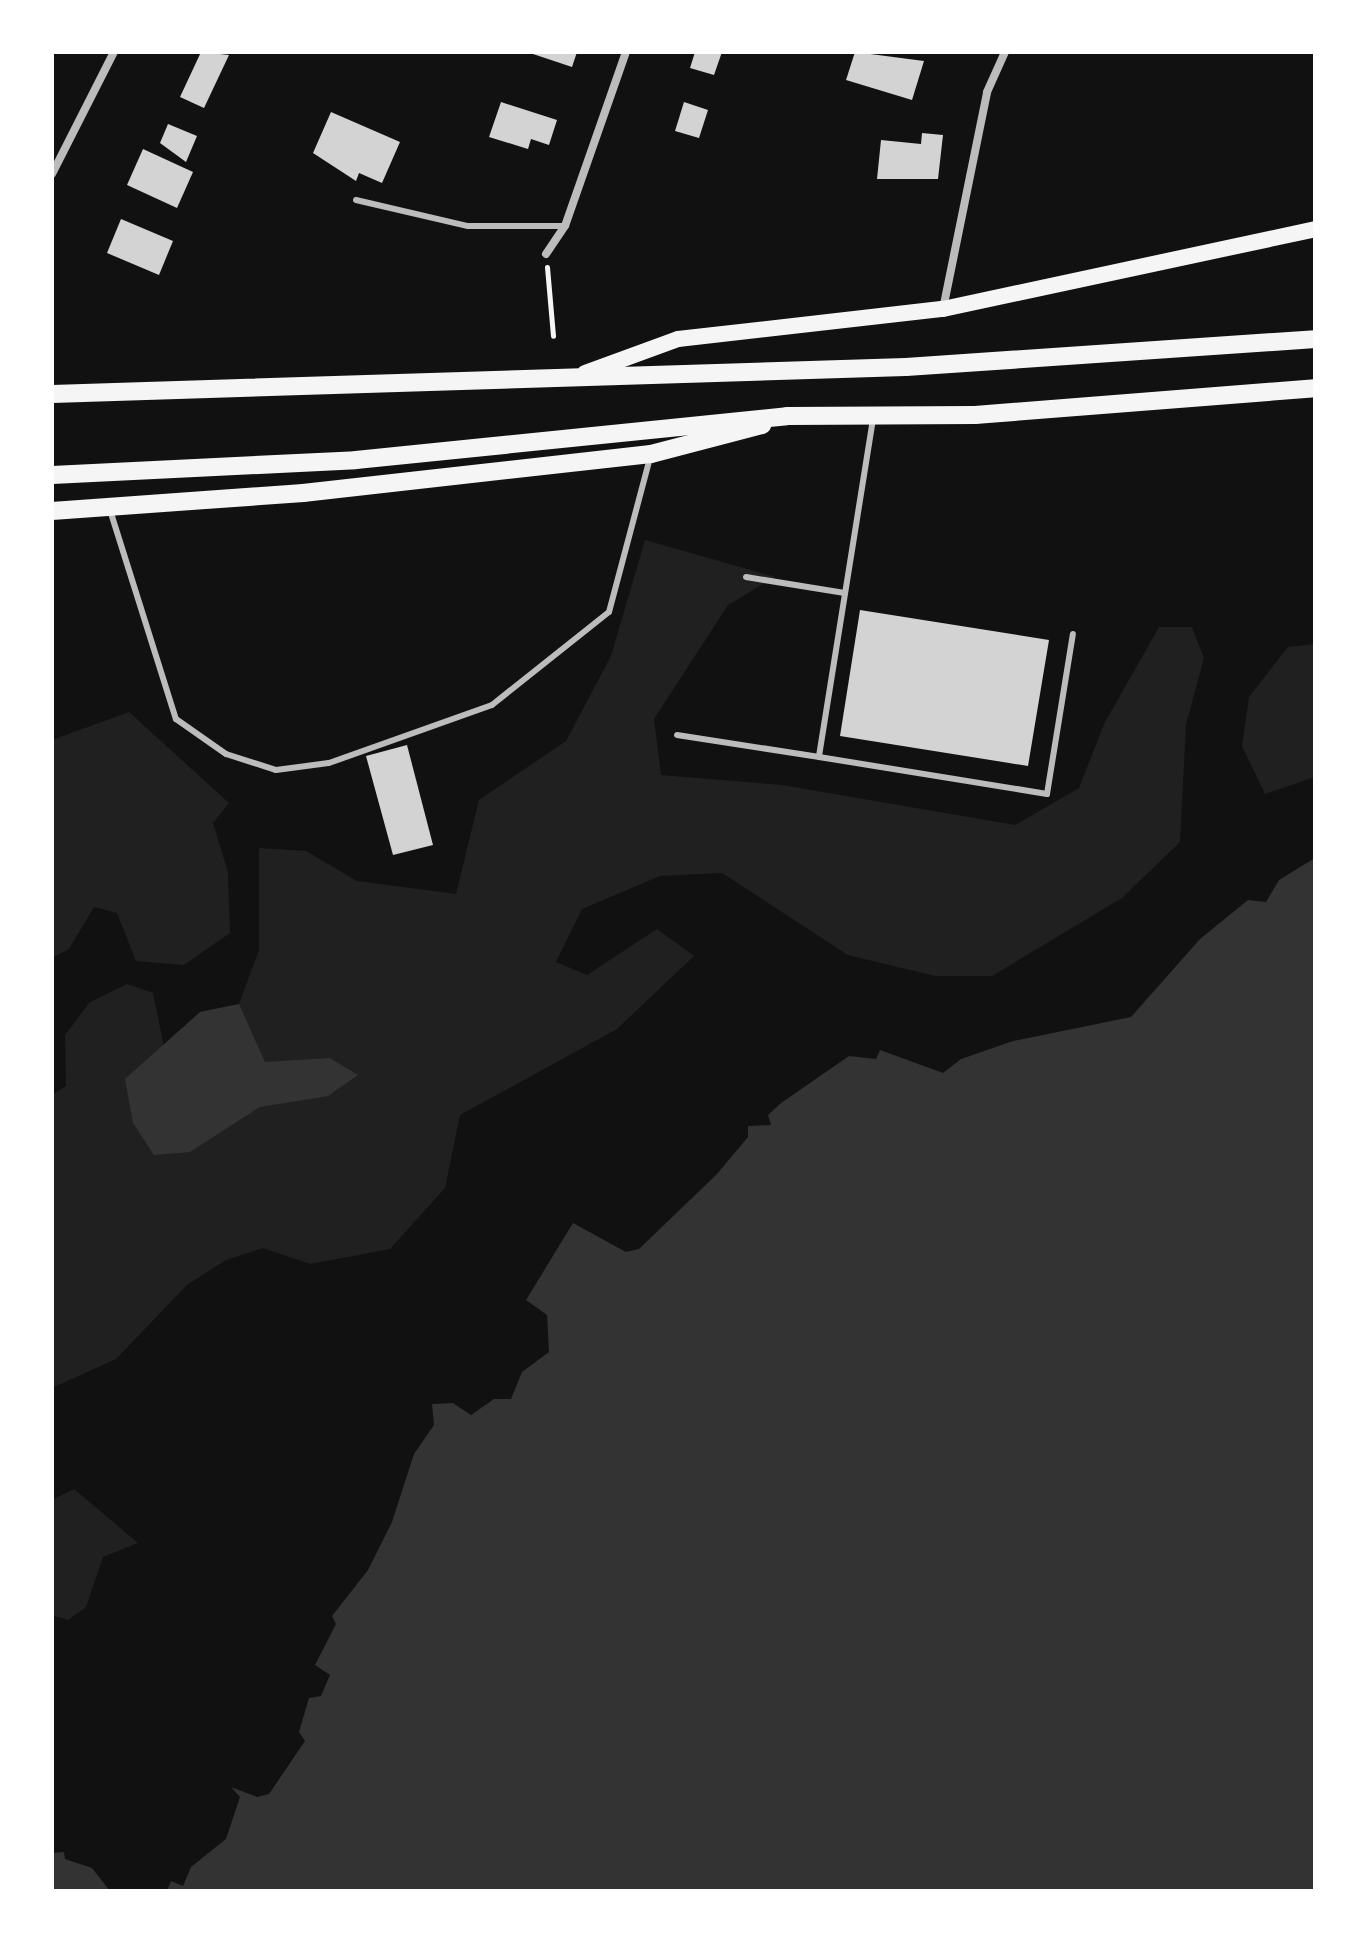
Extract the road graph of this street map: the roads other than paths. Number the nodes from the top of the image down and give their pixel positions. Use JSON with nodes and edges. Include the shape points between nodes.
{"nodes":[{"id":1,"x":114,"y":52,"type":"edge"},
{"id":2,"x":626,"y":52,"type":"edge"},
{"id":3,"x":1005,"y":52,"type":"edge"},
{"id":4,"x":52,"y":174,"type":"edge"},
{"id":5,"x":356,"y":200,"type":"dead end"},
{"id":6,"x":565,"y":226,"type":"junction"},
{"id":7,"x":1315,"y":229,"type":"edge"},
{"id":8,"x":546,"y":254,"type":"road end"},
{"id":9,"x":943,"y":309,"type":"junction"},
{"id":10,"x":1315,"y":339,"type":"edge"},
{"id":11,"x":585,"y":373,"type":"junction"},
{"id":12,"x":1315,"y":388,"type":"edge"},
{"id":13,"x":52,"y":394,"type":"edge"},
{"id":14,"x":874,"y":415,"type":"junction"},
{"id":15,"x":787,"y":416,"type":"junction"},
{"id":16,"x":651,"y":454,"type":"junction"},
{"id":17,"x":52,"y":475,"type":"edge"},
{"id":18,"x":110,"y":510,"type":"junction"},
{"id":19,"x":52,"y":511,"type":"edge"},
{"id":20,"x":746,"y":577,"type":"dead end"},
{"id":21,"x":845,"y":593,"type":"junction"},
{"id":22,"x":1073,"y":634,"type":"dead end"},
{"id":23,"x":677,"y":735,"type":"dead end"},
{"id":24,"x":819,"y":757,"type":"junction"}],
"edges":[{"from":1,"to":4,"type":"street"},
{"from":2,"to":6,"type":"street"},
{"from":3,"to":9,"type":"street","via":[[987,92]]},
{"from":5,"to":6,"type":"lane","via":[[468,226]]},
{"from":6,"to":8,"type":"street"},
{"from":7,"to":9,"type":"main road"},
{"from":9,"to":11,"type":"main road","via":[[678,339]]},
{"from":10,"to":11,"type":"main road","via":[[906,367]]},
{"from":11,"to":13,"type":"main road"},
{"from":12,"to":14,"type":"main road"},
{"from":14,"to":15,"type":"main road"},
{"from":14,"to":21,"type":"lane"},
{"from":15,"to":16,"type":"main road","via":[[717,442]]},
{"from":15,"to":17,"type":"main road","via":[[356,460]]},
{"from":16,"to":18,"type":"main road"},
{"from":16,"to":18,"type":"lane","via":[[609,612],[492,705],[329,763],[276,770],[226,754],[176,719]]},
{"from":18,"to":19,"type":"main road"},
{"from":20,"to":21,"type":"lane"},
{"from":21,"to":24,"type":"lane"},
{"from":22,"to":24,"type":"lane","via":[[1047,794]]},
{"from":23,"to":24,"type":"lane"}]}
